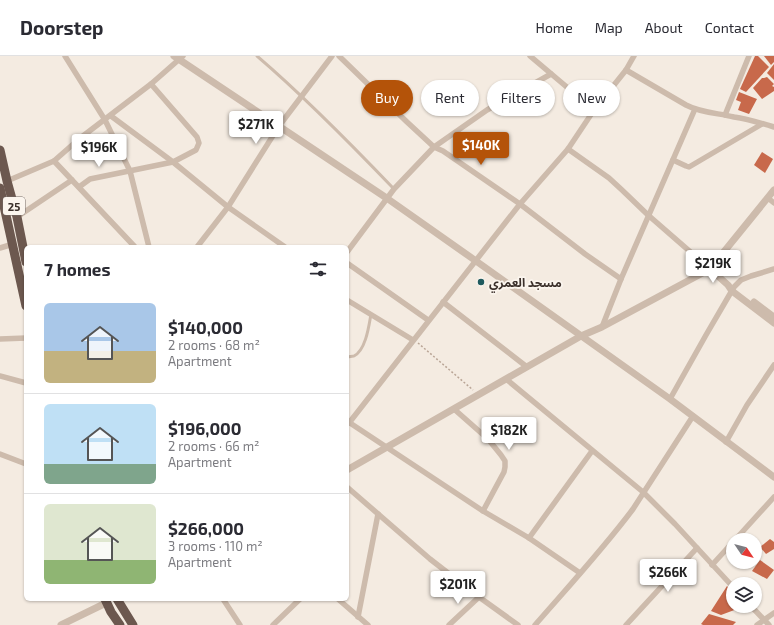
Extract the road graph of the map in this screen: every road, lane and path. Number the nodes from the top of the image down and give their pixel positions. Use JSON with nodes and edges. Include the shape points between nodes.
{"nodes":[{"id":1,"x":65,"y":56,"type":"edge"},
{"id":2,"x":257,"y":56,"type":"edge"},
{"id":3,"x":332,"y":56,"type":"edge"},
{"id":4,"x":339,"y":56,"type":"edge"},
{"id":5,"x":530,"y":56,"type":"edge"},
{"id":6,"x":634,"y":56,"type":"edge"},
{"id":7,"x":749,"y":56,"type":"edge"},
{"id":8,"x":179,"y":57,"type":"edge"},
{"id":9,"x":626,"y":70,"type":"junction"},
{"id":10,"x":551,"y":74,"type":"junction"},
{"id":11,"x":618,"y":80,"type":"edge"},
{"id":12,"x":151,"y":84,"type":"junction"},
{"id":13,"x":563,"y":84,"type":"edge"},
{"id":14,"x":301,"y":96,"type":"junction"},
{"id":15,"x":695,"y":109,"type":"junction"},
{"id":16,"x":725,"y":115,"type":"junction"},
{"id":17,"x":110,"y":116,"type":"junction"},
{"id":18,"x":590,"y":116,"type":"edge"},
{"id":19,"x":105,"y":120,"type":"junction"},
{"id":20,"x":762,"y":124,"type":"junction"},
{"id":21,"x":279,"y":126,"type":"junction"},
{"id":22,"x":774,"y":127,"type":"edge"},
{"id":23,"x":434,"y":147,"type":"junction"},
{"id":24,"x":568,"y":149,"type":"junction"},
{"id":25,"x":0,"y":150,"type":"edge"},
{"id":26,"x":672,"y":160,"type":"junction"},
{"id":27,"x":54,"y":161,"type":"junction"},
{"id":28,"x":172,"y":162,"type":"junction"},
{"id":29,"x":130,"y":171,"type":"junction"},
{"id":30,"x":72,"y":180,"type":"junction"},
{"id":31,"x":3,"y":184,"type":"edge"},
{"id":32,"x":79,"y":188,"type":"junction"},
{"id":33,"x":394,"y":190,"type":"junction"},
{"id":34,"x":774,"y":190,"type":"edge"},
{"id":35,"x":768,"y":198,"type":"junction"},
{"id":36,"x":388,"y":199,"type":"junction"},
{"id":37,"x":774,"y":203,"type":"edge"},
{"id":38,"x":520,"y":204,"type":"junction"},
{"id":39,"x":228,"y":207,"type":"junction"},
{"id":40,"x":648,"y":215,"type":"junction"},
{"id":41,"x":17,"y":217,"type":"junction"},
{"id":42,"x":13,"y":244,"type":"junction"},
{"id":43,"x":132,"y":245,"type":"edge"},
{"id":44,"x":148,"y":245,"type":"edge"},
{"id":45,"x":199,"y":245,"type":"edge"},
{"id":46,"x":282,"y":245,"type":"edge"},
{"id":47,"x":0,"y":248,"type":"edge"},
{"id":48,"x":349,"y":249,"type":"edge"},
{"id":49,"x":24,"y":252,"type":"edge"},
{"id":50,"x":476,"y":261,"type":"junction"},
{"id":51,"x":349,"y":264,"type":"edge"},
{"id":52,"x":710,"y":269,"type":"junction"},
{"id":53,"x":774,"y":269,"type":"edge"},
{"id":54,"x":621,"y":279,"type":"junction"},
{"id":55,"x":731,"y":287,"type":"junction"},
{"id":56,"x":24,"y":296,"type":"edge"},
{"id":57,"x":349,"y":301,"type":"edge"},
{"id":58,"x":443,"y":302,"type":"junction"},
{"id":59,"x":371,"y":314,"type":"junction"},
{"id":60,"x":774,"y":316,"type":"edge"},
{"id":61,"x":428,"y":320,"type":"junction"},
{"id":62,"x":774,"y":323,"type":"edge"},
{"id":63,"x":602,"y":327,"type":"junction"},
{"id":64,"x":581,"y":336,"type":"junction"},
{"id":65,"x":24,"y":338,"type":"edge"},
{"id":66,"x":0,"y":339,"type":"edge"},
{"id":67,"x":414,"y":340,"type":"junction"},
{"id":68,"x":349,"y":357,"type":"edge"},
{"id":69,"x":774,"y":366,"type":"edge"},
{"id":70,"x":527,"y":367,"type":"junction"},
{"id":71,"x":0,"y":376,"type":"edge"},
{"id":72,"x":506,"y":379,"type":"junction"},
{"id":73,"x":24,"y":382,"type":"edge"},
{"id":74,"x":478,"y":395,"type":"junction"},
{"id":75,"x":670,"y":399,"type":"junction"},
{"id":76,"x":454,"y":409,"type":"junction"},
{"id":77,"x":692,"y":416,"type":"junction"},
{"id":78,"x":349,"y":421,"type":"edge"},
{"id":79,"x":349,"y":423,"type":"edge"},
{"id":80,"x":726,"y":442,"type":"junction"},
{"id":81,"x":386,"y":448,"type":"junction"},
{"id":82,"x":592,"y":451,"type":"junction"},
{"id":83,"x":0,"y":454,"type":"edge"},
{"id":84,"x":24,"y":463,"type":"edge"},
{"id":85,"x":349,"y":469,"type":"edge"},
{"id":86,"x":774,"y":477,"type":"edge"},
{"id":87,"x":349,"y":490,"type":"edge"},
{"id":88,"x":643,"y":492,"type":"junction"},
{"id":89,"x":774,"y":497,"type":"edge"},
{"id":90,"x":483,"y":511,"type":"junction"},
{"id":91,"x":378,"y":514,"type":"junction"},
{"id":92,"x":741,"y":533,"type":"edge"},
{"id":93,"x":529,"y":538,"type":"junction"},
{"id":94,"x":697,"y":548,"type":"junction"},
{"id":95,"x":726,"y":550,"type":"edge"},
{"id":96,"x":712,"y":565,"type":"junction"},
{"id":97,"x":580,"y":573,"type":"junction"},
{"id":98,"x":726,"y":580,"type":"edge"},
{"id":99,"x":479,"y":598,"type":"junction"},
{"id":100,"x":106,"y":601,"type":"edge"},
{"id":101,"x":118,"y":601,"type":"edge"},
{"id":102,"x":224,"y":601,"type":"edge"},
{"id":103,"x":298,"y":601,"type":"edge"},
{"id":104,"x":340,"y":601,"type":"edge"},
{"id":105,"x":758,"y":613,"type":"edge"},
{"id":106,"x":774,"y":613,"type":"edge"},
{"id":107,"x":358,"y":617,"type":"junction"},
{"id":108,"x":765,"y":620,"type":"junction"},
{"id":109,"x":61,"y":625,"type":"edge"},
{"id":110,"x":120,"y":625,"type":"edge"},
{"id":111,"x":134,"y":625,"type":"edge"},
{"id":112,"x":240,"y":625,"type":"edge"},
{"id":113,"x":273,"y":625,"type":"edge"},
{"id":114,"x":368,"y":625,"type":"edge"},
{"id":115,"x":449,"y":625,"type":"edge"},
{"id":116,"x":518,"y":625,"type":"edge"},
{"id":117,"x":535,"y":625,"type":"edge"},
{"id":118,"x":626,"y":625,"type":"edge"},
{"id":119,"x":758,"y":625,"type":"edge"},
{"id":120,"x":769,"y":625,"type":"edge"}],
"edges":[{"from":1,"to":19,"type":"street"},
{"from":2,"to":14,"type":"lane"},
{"from":3,"to":14,"type":"street"},
{"from":4,"to":23,"type":"street"},
{"from":5,"to":10,"type":"street"},
{"from":6,"to":9,"type":"street"},
{"from":7,"to":16,"type":"street"},
{"from":8,"to":12,"type":"street"},
{"from":8,"to":21,"type":"street"},
{"from":9,"to":11,"type":"street"},
{"from":9,"to":15,"type":"street"},
{"from":10,"to":13,"type":"street"},
{"from":10,"to":23,"type":"street","via":[[487,110]]},
{"from":12,"to":17,"type":"street"},
{"from":12,"to":28,"type":"street","via":[[197,137],[199,143],[196,150]]},
{"from":14,"to":21,"type":"street"},
{"from":14,"to":33,"type":"lane"},
{"from":15,"to":16,"type":"street"},
{"from":15,"to":26,"type":"street"},
{"from":16,"to":20,"type":"street"},
{"from":17,"to":19,"type":"street"},
{"from":17,"to":28,"type":"street"},
{"from":18,"to":24,"type":"street"},
{"from":19,"to":27,"type":"street"},
{"from":19,"to":29,"type":"street"},
{"from":20,"to":22,"type":"street"},
{"from":20,"to":26,"type":"street","via":[[689,167]]},
{"from":21,"to":36,"type":"street"},
{"from":21,"to":39,"type":"street"},
{"from":23,"to":33,"type":"street"},
{"from":23,"to":38,"type":"street"},
{"from":24,"to":38,"type":"street"},
{"from":24,"to":40,"type":"street","via":[[608,178]]},
{"from":25,"to":31,"type":"highway","number":"25"},
{"from":26,"to":40,"type":"street"},
{"from":27,"to":30,"type":"street"},
{"from":27,"to":31,"type":"street"},
{"from":28,"to":29,"type":"street"},
{"from":28,"to":39,"type":"street"},
{"from":29,"to":32,"type":"street","via":[[90,179]]},
{"from":29,"to":44,"type":"street"},
{"from":30,"to":32,"type":"street"},
{"from":30,"to":41,"type":"street"},
{"from":31,"to":41,"type":"highway","number":"25"},
{"from":31,"to":42,"type":"highway","number":"25"},
{"from":32,"to":43,"type":"street"},
{"from":33,"to":36,"type":"street"},
{"from":34,"to":35,"type":"street"},
{"from":35,"to":37,"type":"street"},
{"from":35,"to":52,"type":"street"},
{"from":36,"to":48,"type":"street"},
{"from":36,"to":50,"type":"street"},
{"from":38,"to":50,"type":"street"},
{"from":38,"to":54,"type":"street"},
{"from":39,"to":45,"type":"street"},
{"from":39,"to":46,"type":"street"},
{"from":40,"to":52,"type":"street"},
{"from":40,"to":54,"type":"street"},
{"from":41,"to":49,"type":"highway","number":"25"},
{"from":42,"to":47,"type":"street"},
{"from":42,"to":56,"type":"highway","number":"25"},
{"from":50,"to":58,"type":"street"},
{"from":50,"to":64,"type":"street"},
{"from":51,"to":61,"type":"street"},
{"from":52,"to":55,"type":"street"},
{"from":52,"to":63,"type":"street"},
{"from":53,"to":55,"type":"street","via":[[741,280]]},
{"from":54,"to":63,"type":"street"},
{"from":55,"to":60,"type":"street"},
{"from":55,"to":62,"type":"street"},
{"from":55,"to":75,"type":"street"},
{"from":57,"to":59,"type":"street"},
{"from":58,"to":61,"type":"street"},
{"from":58,"to":70,"type":"street"},
{"from":59,"to":67,"type":"street"},
{"from":59,"to":68,"type":"lane","via":[[364,342],[354,356]]},
{"from":61,"to":67,"type":"street"},
{"from":63,"to":64,"type":"street"},
{"from":64,"to":70,"type":"street"},
{"from":64,"to":75,"type":"street"},
{"from":65,"to":66,"type":"street"},
{"from":67,"to":74,"type":"path"},
{"from":67,"to":78,"type":"street"},
{"from":69,"to":80,"type":"street","via":[[747,405]]},
{"from":70,"to":72,"type":"street"},
{"from":71,"to":73,"type":"street"},
{"from":72,"to":74,"type":"street"},
{"from":72,"to":82,"type":"street"},
{"from":74,"to":76,"type":"street"},
{"from":75,"to":77,"type":"street"},
{"from":76,"to":81,"type":"street"},
{"from":76,"to":90,"type":"street","via":[[488,439],[505,461],[504,472]]},
{"from":77,"to":80,"type":"street"},
{"from":77,"to":88,"type":"street"},
{"from":79,"to":81,"type":"street"},
{"from":80,"to":86,"type":"street"},
{"from":81,"to":85,"type":"street"},
{"from":81,"to":90,"type":"street"},
{"from":82,"to":88,"type":"street"},
{"from":82,"to":93,"type":"street"},
{"from":83,"to":84,"type":"street"},
{"from":87,"to":91,"type":"street"},
{"from":88,"to":94,"type":"street"},
{"from":88,"to":97,"type":"street","via":[[625,519]]},
{"from":89,"to":92,"type":"street"},
{"from":90,"to":93,"type":"street"},
{"from":91,"to":99,"type":"street"},
{"from":91,"to":107,"type":"street"},
{"from":93,"to":97,"type":"street"},
{"from":94,"to":96,"type":"street"},
{"from":94,"to":118,"type":"street"},
{"from":95,"to":96,"type":"street"},
{"from":96,"to":98,"type":"street"},
{"from":97,"to":117,"type":"street"},
{"from":99,"to":115,"type":"street"},
{"from":99,"to":116,"type":"street"},
{"from":100,"to":109,"type":"street"},
{"from":100,"to":110,"type":"highway"},
{"from":101,"to":111,"type":"highway"},
{"from":102,"to":112,"type":"street"},
{"from":103,"to":113,"type":"street"},
{"from":104,"to":107,"type":"street"},
{"from":105,"to":108,"type":"street"},
{"from":106,"to":108,"type":"street"},
{"from":107,"to":114,"type":"street"},
{"from":108,"to":119,"type":"street"},
{"from":108,"to":120,"type":"street"}]}
